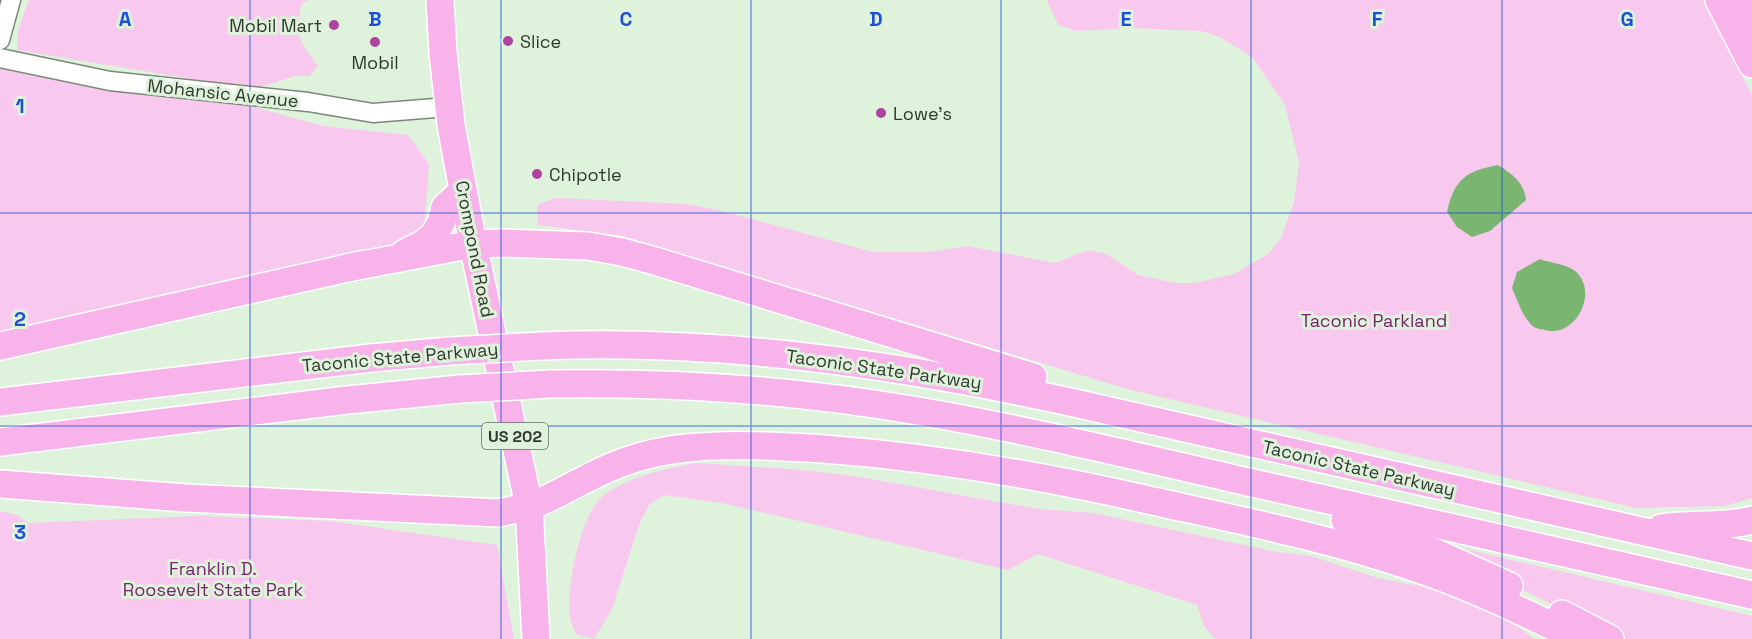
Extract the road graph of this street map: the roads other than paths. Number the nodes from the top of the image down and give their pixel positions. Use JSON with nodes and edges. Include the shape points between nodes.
{"nodes":[{"id":1,"x":11,"y":0,"type":"edge"},
{"id":2,"x":440,"y":0,"type":"edge"},
{"id":3,"x":1719,"y":0,"type":"edge"},
{"id":4,"x":1739,"y":0,"type":"edge"},
{"id":5,"x":1752,"y":22,"type":"edge"},
{"id":6,"x":0,"y":40,"type":"edge"},
{"id":7,"x":0,"y":58,"type":"edge"},
{"id":8,"x":1752,"y":64,"type":"edge"},
{"id":9,"x":448,"y":107,"type":"junction"},
{"id":10,"x":463,"y":191,"type":"junction"},
{"id":11,"x":473,"y":244,"type":"junction"},
{"id":12,"x":347,"y":268,"type":"junction"},
{"id":13,"x":0,"y":346,"type":"edge"},
{"id":14,"x":0,"y":402,"type":"edge"},
{"id":15,"x":1167,"y":424,"type":"junction"},
{"id":16,"x":0,"y":442,"type":"edge"},
{"id":17,"x":1212,"y":473,"type":"junction"},
{"id":18,"x":0,"y":484,"type":"edge"},
{"id":19,"x":529,"y":506,"type":"junction"},
{"id":20,"x":1752,"y":520,"type":"edge"},
{"id":21,"x":1640,"y":532,"type":"junction"},
{"id":22,"x":1752,"y":556,"type":"edge"},
{"id":23,"x":1752,"y":595,"type":"edge"},
{"id":24,"x":536,"y":639,"type":"edge"},
{"id":25,"x":1578,"y":639,"type":"edge"},
{"id":26,"x":1610,"y":639,"type":"edge"}],
"edges":[{"from":1,"to":6,"type":"street"},
{"from":2,"to":9,"type":"highway","name":"Crompond Road","number":"US 202"},
{"from":3,"to":8,"type":"highway"},
{"from":4,"to":5,"type":"highway"},
{"from":7,"to":9,"type":"street","name":"Mohansic Avenue","via":[[110,81],[308,102],[373,113]]},
{"from":9,"to":10,"type":"highway","name":"Crompond Road","number":"US 202"},
{"from":10,"to":11,"type":"highway","name":"Crompond Road","number":"US 202"},
{"from":10,"to":12,"type":"highway","via":[[445,207],[437,230],[421,245]]},
{"from":11,"to":12,"type":"highway"},
{"from":11,"to":15,"type":"highway","via":[[567,244],[637,256],[988,365],[1147,406]]},
{"from":11,"to":19,"type":"highway","name":"Crompond Road","number":"US 202"},
{"from":12,"to":13,"type":"highway"},
{"from":14,"to":15,"type":"highway","name":"Taconic State Parkway","bridge":true,"via":[[371,358],[598,345],[695,347],[836,360],[989,385]]},
{"from":15,"to":21,"type":"highway","name":"Taconic State Parkway"},
{"from":16,"to":17,"type":"highway","name":"Taconic State Parkway","bridge":true,"via":[[460,388],[632,384],[870,403],[964,419]]},
{"from":17,"to":23,"type":"highway","name":"Taconic State Parkway"},
{"from":17,"to":26,"type":"highway","via":[[1266,502],[1346,520],[1440,554]]},
{"from":18,"to":19,"type":"highway","via":[[186,498],[499,513]]},
{"from":19,"to":24,"type":"highway","name":"Crompond Road","number":"US 202"},
{"from":19,"to":25,"type":"highway","via":[[615,465],[674,450],[763,446],[923,458],[1036,476],[1346,546],[1469,588]]},
{"from":20,"to":21,"type":"highway","via":[[1712,526],[1684,524]]},
{"from":21,"to":22,"type":"highway","name":"Taconic State Parkway"}]}
